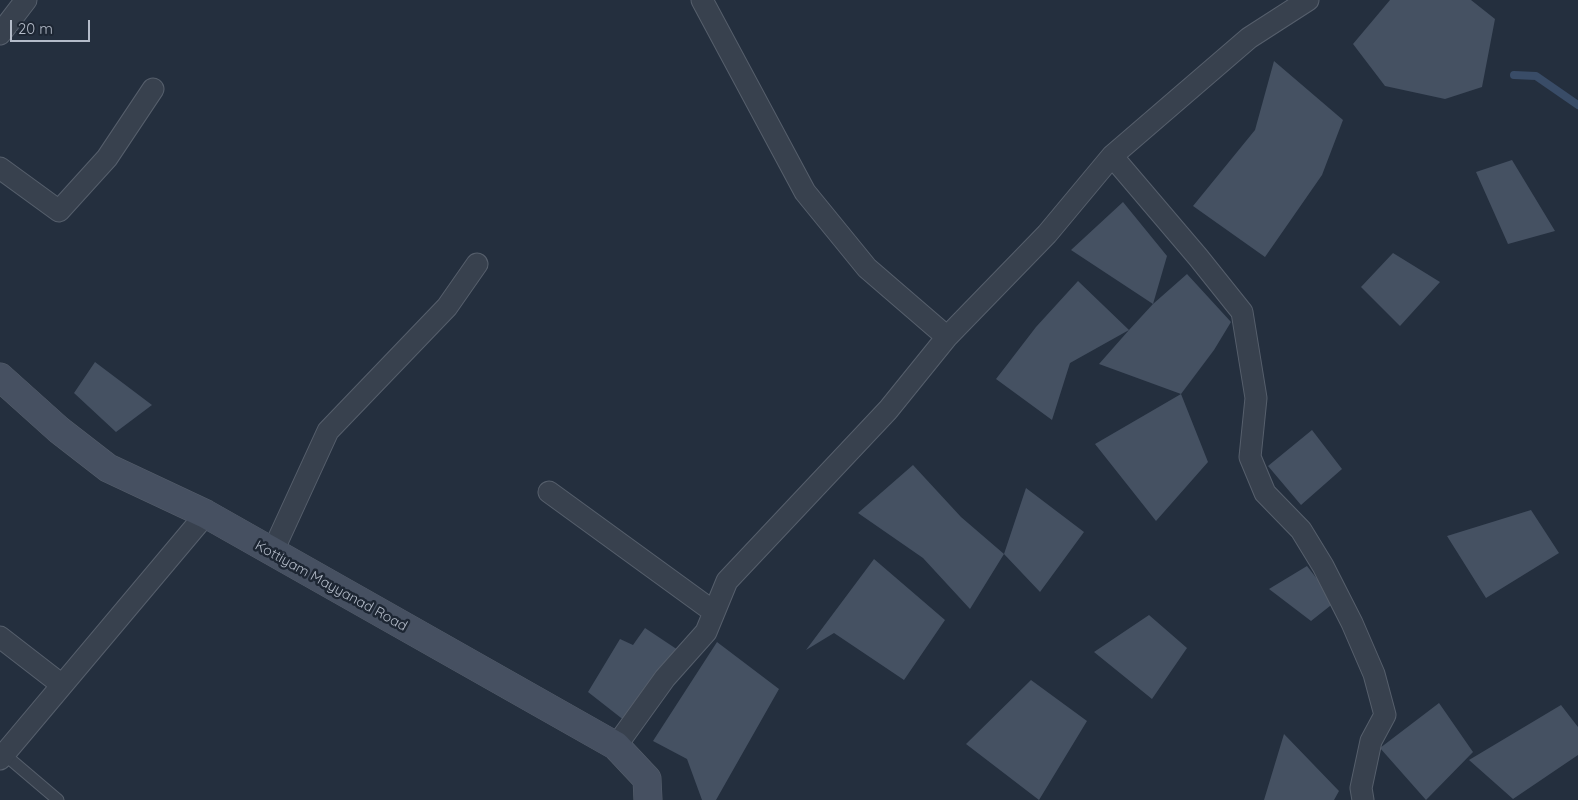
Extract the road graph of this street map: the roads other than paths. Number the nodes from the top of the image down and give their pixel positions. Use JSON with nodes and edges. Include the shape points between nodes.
{"nodes":[{"id":1,"x":26,"y":0,"type":"edge"},
{"id":2,"x":702,"y":0,"type":"edge"},
{"id":3,"x":1308,"y":0,"type":"edge"},
{"id":4,"x":0,"y":34,"type":"edge"},
{"id":5,"x":153,"y":88,"type":"dead end"},
{"id":6,"x":1112,"y":156,"type":"junction"},
{"id":7,"x":0,"y":168,"type":"edge"},
{"id":8,"x":477,"y":264,"type":"dead end"},
{"id":9,"x":946,"y":337,"type":"junction"},
{"id":10,"x":0,"y":377,"type":"edge"},
{"id":11,"x":549,"y":492,"type":"dead end"},
{"id":12,"x":206,"y":514,"type":"junction"},
{"id":13,"x":272,"y":553,"type":"junction"},
{"id":14,"x":714,"y":612,"type":"junction"},
{"id":15,"x":0,"y":636,"type":"edge"},
{"id":16,"x":62,"y":685,"type":"junction"},
{"id":17,"x":616,"y":746,"type":"junction"},
{"id":18,"x":1,"y":755,"type":"edge"},
{"id":19,"x":58,"y":800,"type":"edge"},
{"id":20,"x":648,"y":800,"type":"edge"},
{"id":21,"x":1363,"y":800,"type":"edge"}],
"edges":[{"from":1,"to":4,"type":"street"},
{"from":2,"to":9,"type":"street","via":[[804,192],[867,268]]},
{"from":3,"to":6,"type":"street","via":[[1249,38]]},
{"from":5,"to":7,"type":"street","via":[[107,158],[59,210]]},
{"from":6,"to":9,"type":"street","via":[[1047,234]]},
{"from":6,"to":21,"type":"street","via":[[1242,312],[1256,398],[1250,457],[1266,493],[1300,530],[1323,566],[1370,666],[1385,715],[1372,741],[1361,788]]},
{"from":8,"to":13,"type":"street","via":[[447,307],[328,431]]},
{"from":9,"to":14,"type":"street","via":[[888,410],[727,581]]},
{"from":10,"to":12,"type":"main road","name":"Kottiyam Mayyanad Road","via":[[59,430],[108,468]]},
{"from":11,"to":14,"type":"street"},
{"from":12,"to":13,"type":"main road","name":"Kottiyam Mayyanad Road"},
{"from":12,"to":16,"type":"street"},
{"from":13,"to":17,"type":"main road","name":"Kottiyam Mayyanad Road"},
{"from":14,"to":17,"type":"street","via":[[706,632],[665,678]]},
{"from":15,"to":16,"type":"street"},
{"from":16,"to":18,"type":"street"},
{"from":17,"to":20,"type":"main road","name":"Kottiyam Mayyanad Road","via":[[647,779]]},
{"from":18,"to":19,"type":"lane"}]}
